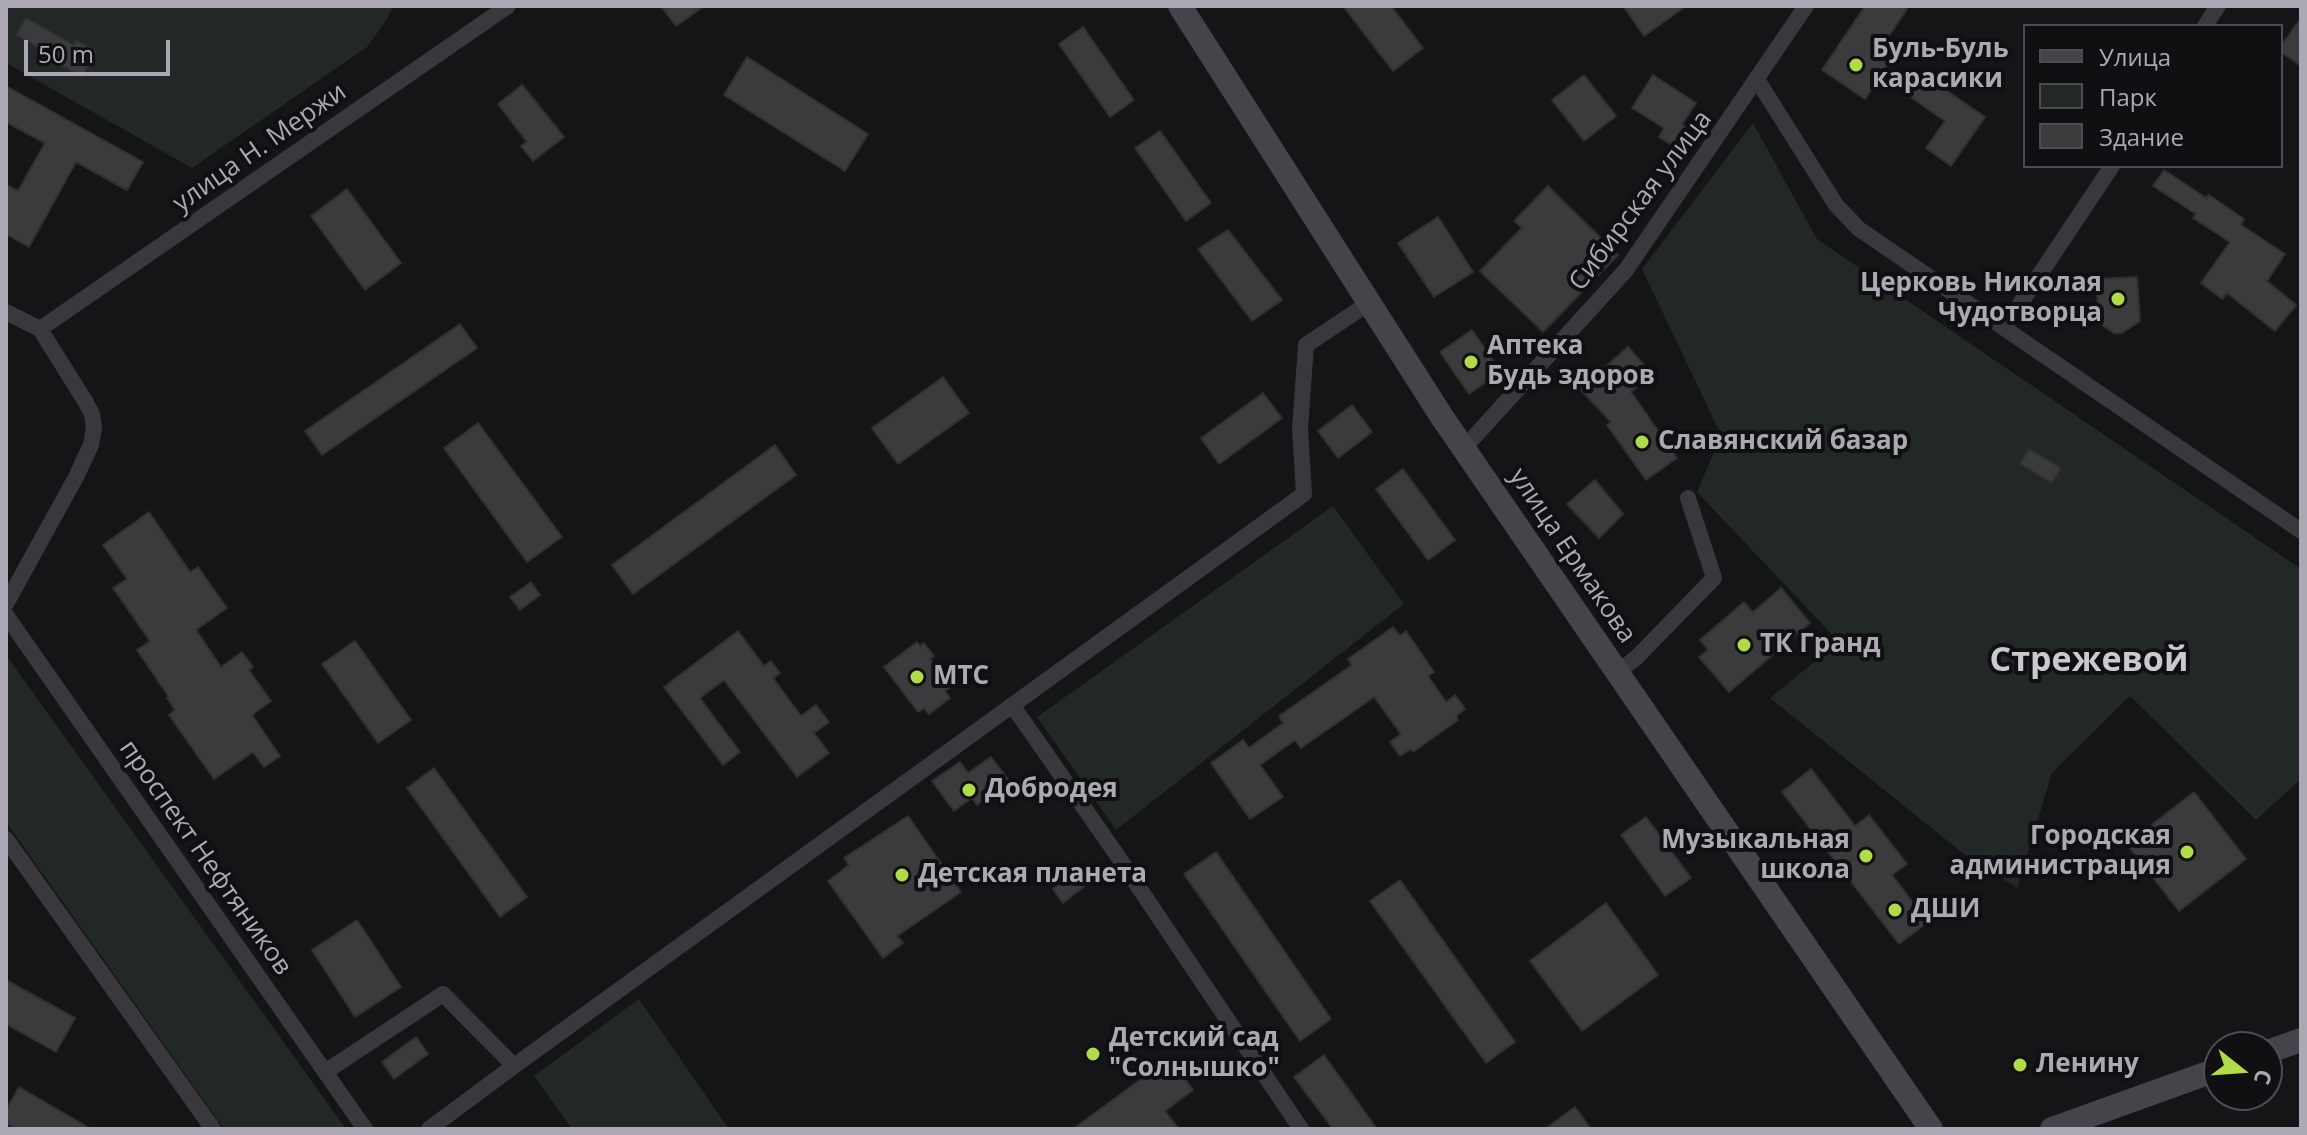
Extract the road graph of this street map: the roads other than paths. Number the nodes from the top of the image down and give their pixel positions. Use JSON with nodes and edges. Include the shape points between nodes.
{"nodes":[{"id":1,"x":508,"y":6,"type":"edge"},
{"id":2,"x":1180,"y":6,"type":"edge"},
{"id":3,"x":1806,"y":6,"type":"edge"},
{"id":4,"x":2218,"y":6,"type":"edge"},
{"id":5,"x":2206,"y":24,"type":"edge"},
{"id":6,"x":1758,"y":81,"type":"junction"},
{"id":7,"x":2111,"y":168,"type":"edge"},
{"id":8,"x":1369,"y":303,"type":"junction"},
{"id":9,"x":6,"y":312,"type":"edge"},
{"id":10,"x":2004,"y":328,"type":"junction"},
{"id":11,"x":40,"y":329,"type":"junction"},
{"id":12,"x":1465,"y":447,"type":"junction"},
{"id":13,"x":1688,"y":498,"type":"dead end"},
{"id":14,"x":2301,"y":531,"type":"edge"},
{"id":15,"x":6,"y":604,"type":"edge"},
{"id":16,"x":6,"y":615,"type":"edge"},
{"id":17,"x":1617,"y":673,"type":"junction"},
{"id":18,"x":1012,"y":705,"type":"junction"},
{"id":19,"x":6,"y":839,"type":"edge"},
{"id":20,"x":514,"y":1066,"type":"junction"},
{"id":21,"x":325,"y":1072,"type":"junction"},
{"id":22,"x":2203,"y":1075,"type":"edge"},
{"id":23,"x":213,"y":1129,"type":"edge"},
{"id":24,"x":365,"y":1129,"type":"edge"},
{"id":25,"x":429,"y":1129,"type":"edge"},
{"id":26,"x":1301,"y":1129,"type":"edge"},
{"id":27,"x":1931,"y":1129,"type":"edge"},
{"id":28,"x":2052,"y":1129,"type":"edge"}],
"edges":[{"from":1,"to":11,"type":"street","name":"улица Н. Мержи"},
{"from":2,"to":8,"type":"street","name":"улица Ермакова"},
{"from":3,"to":6,"type":"street","name":"Сибирская улица"},
{"from":4,"to":5,"type":"street"},
{"from":6,"to":10,"type":"street","via":[[1836,205],[1859,229]]},
{"from":6,"to":12,"type":"street","name":"Сибирская улица","via":[[1626,270]]},
{"from":7,"to":10,"type":"street"},
{"from":8,"to":12,"type":"street","name":"улица Ермакова"},
{"from":8,"to":18,"type":"street","via":[[1306,345],[1300,429],[1304,494]]},
{"from":9,"to":11,"type":"street"},
{"from":10,"to":14,"type":"street"},
{"from":11,"to":15,"type":"street","via":[[85,401],[94,428],[76,477]]},
{"from":12,"to":17,"type":"street","name":"улица Ермакова"},
{"from":13,"to":17,"type":"street","via":[[1714,578]]},
{"from":16,"to":21,"type":"street","name":"проспект Нефтяников"},
{"from":17,"to":27,"type":"street","name":"улица Ермакова"},
{"from":18,"to":20,"type":"street"},
{"from":18,"to":26,"type":"street"},
{"from":19,"to":23,"type":"street"},
{"from":20,"to":21,"type":"street","via":[[443,994]]},
{"from":20,"to":25,"type":"street"},
{"from":21,"to":24,"type":"street","name":"проспект Нефтяников"},
{"from":22,"to":28,"type":"street"}]}
